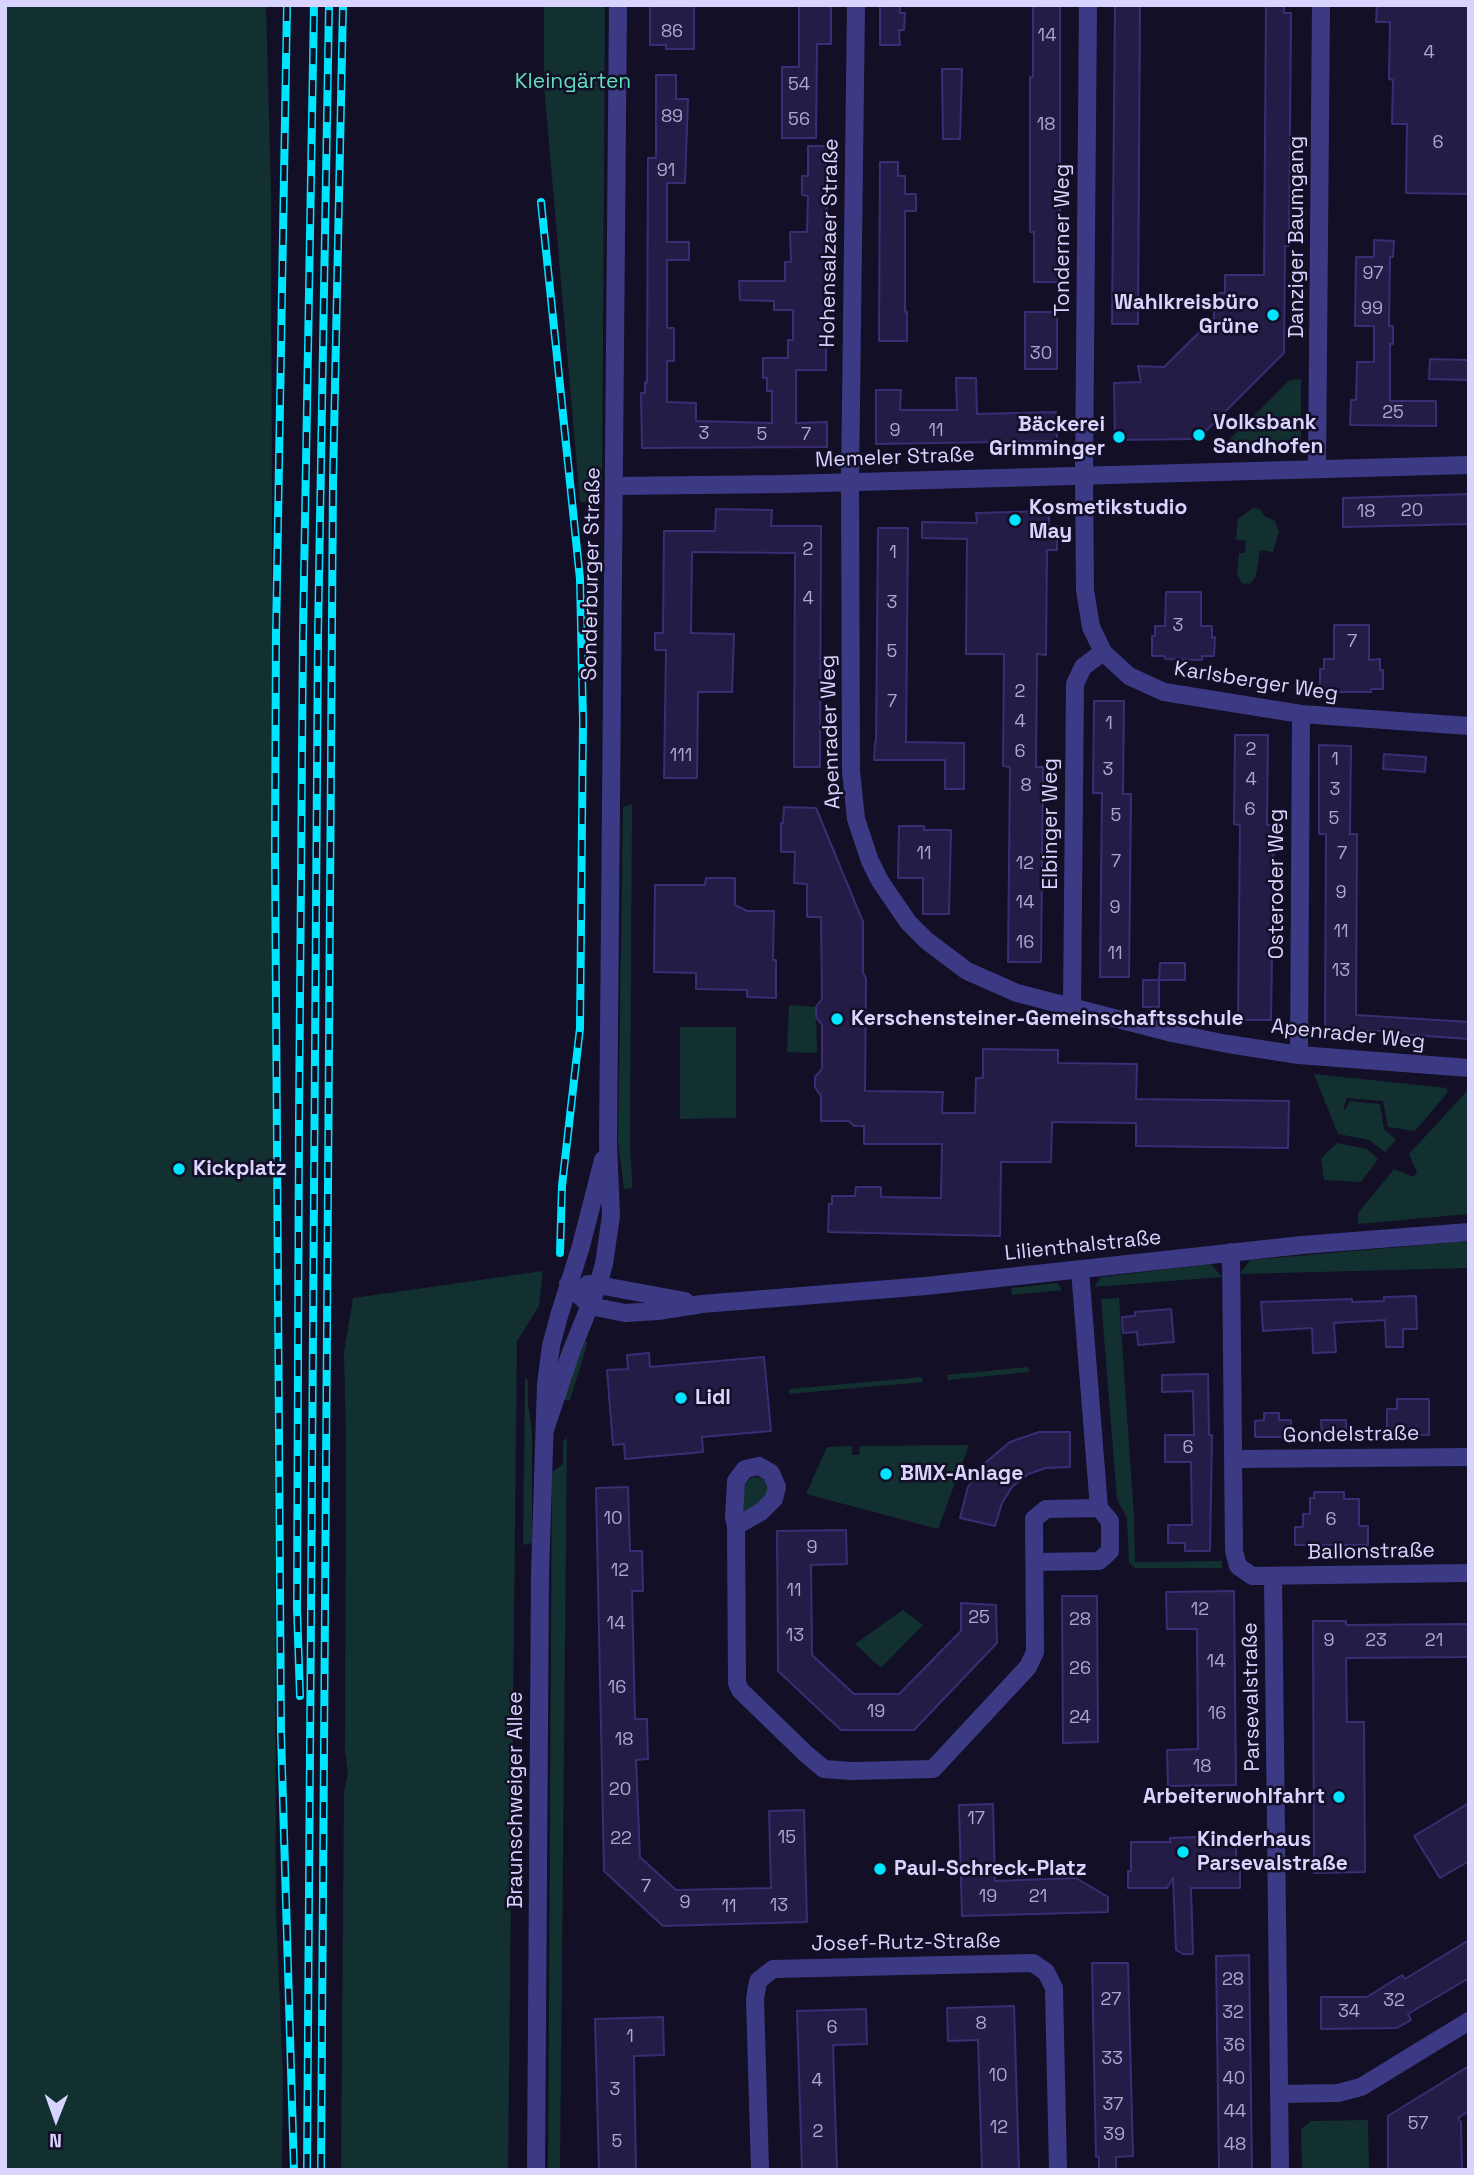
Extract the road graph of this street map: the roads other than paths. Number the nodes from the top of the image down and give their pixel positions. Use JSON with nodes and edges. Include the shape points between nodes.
{"nodes":[{"id":1,"x":618,"y":5,"type":"edge"},
{"id":2,"x":856,"y":5,"type":"edge"},
{"id":3,"x":1088,"y":5,"type":"edge"},
{"id":4,"x":1321,"y":5,"type":"edge"},
{"id":5,"x":1469,"y":465,"type":"edge"},
{"id":6,"x":1317,"y":469,"type":"junction"},
{"id":7,"x":1084,"y":475,"type":"junction"},
{"id":8,"x":850,"y":482,"type":"junction"},
{"id":9,"x":616,"y":486,"type":"junction"},
{"id":10,"x":1103,"y":652,"type":"junction"},
{"id":11,"x":1301,"y":714,"type":"junction"},
{"id":12,"x":1469,"y":726,"type":"edge"},
{"id":13,"x":1072,"y":1008,"type":"junction"},
{"id":14,"x":1299,"y":1055,"type":"junction"},
{"id":15,"x":1469,"y":1068,"type":"edge"},
{"id":16,"x":608,"y":1143,"type":"junction"},
{"id":17,"x":1469,"y":1232,"type":"edge"},
{"id":18,"x":1231,"y":1252,"type":"junction"},
{"id":19,"x":1080,"y":1270,"type":"junction"},
{"id":20,"x":568,"y":1284,"type":"junction"},
{"id":21,"x":598,"y":1284,"type":"junction"},
{"id":22,"x":702,"y":1304,"type":"junction"},
{"id":23,"x":590,"y":1306,"type":"junction"},
{"id":24,"x":545,"y":1430,"type":"junction"},
{"id":25,"x":1469,"y":1457,"type":"edge"},
{"id":26,"x":1233,"y":1459,"type":"junction"},
{"id":27,"x":1099,"y":1508,"type":"junction"},
{"id":28,"x":736,"y":1527,"type":"dead end"},
{"id":29,"x":1035,"y":1558,"type":"junction"},
{"id":30,"x":1469,"y":1573,"type":"edge"},
{"id":31,"x":1273,"y":1576,"type":"junction"},
{"id":32,"x":1469,"y":2021,"type":"edge"},
{"id":33,"x":1279,"y":2094,"type":"junction"},
{"id":34,"x":536,"y":2170,"type":"edge"},
{"id":35,"x":760,"y":2170,"type":"edge"},
{"id":36,"x":1058,"y":2170,"type":"edge"},
{"id":37,"x":1280,"y":2170,"type":"edge"}],
"edges":[{"from":1,"to":9,"type":"street","name":"Sonderburger Straße"},
{"from":2,"to":8,"type":"street","name":"Hohensalzaer Straße"},
{"from":3,"to":7,"type":"street","name":"Tonderner Weg"},
{"from":4,"to":6,"type":"street","name":"Danziger Baumgang"},
{"from":5,"to":6,"type":"street","name":"Memeler Straße"},
{"from":6,"to":7,"type":"street","name":"Memeler Straße"},
{"from":7,"to":8,"type":"street","name":"Memeler Straße"},
{"from":7,"to":10,"type":"street","name":"Karlsberger Weg","via":[[1085,590],[1091,627]]},
{"from":8,"to":9,"type":"street","name":"Memeler Straße"},
{"from":8,"to":13,"type":"street","name":"Apenrader Weg","via":[[850,772],[856,819],[870,860],[908,922],[945,957],[1005,988]]},
{"from":9,"to":16,"type":"street","name":"Sonderburger Straße"},
{"from":10,"to":11,"type":"street","name":"Karlsberger Weg","via":[[1129,676],[1164,692]]},
{"from":10,"to":13,"type":"street","name":"Elbinger Weg","via":[[1083,667],[1075,684]]},
{"from":11,"to":12,"type":"street","name":"Karlsberger Weg"},
{"from":11,"to":14,"type":"street","name":"Osteroder Weg"},
{"from":13,"to":14,"type":"street","name":"Apenrader Weg","via":[[1172,1033]]},
{"from":14,"to":15,"type":"street","name":"Apenrader Weg"},
{"from":16,"to":20,"type":"street","name":"Sonderburger Straße"},
{"from":16,"to":21,"type":"street","name":"Sonderburger Straße","via":[[611,1216]]},
{"from":17,"to":18,"type":"street","name":"Lilienthalstraße"},
{"from":18,"to":19,"type":"street","name":"Lilienthalstraße"},
{"from":18,"to":26,"type":"street"},
{"from":19,"to":22,"type":"street","name":"Lilienthalstraße"},
{"from":19,"to":27,"type":"street"},
{"from":20,"to":21,"type":"street","name":"Lilienthalstraße"},
{"from":20,"to":23,"type":"street"},
{"from":20,"to":24,"type":"street","name":"Braunschweiger Allee","via":[[551,1346]]},
{"from":21,"to":22,"type":"street","name":"Lilienthalstraße"},
{"from":21,"to":23,"type":"street","name":"Sonderburger Straße"},
{"from":22,"to":23,"type":"street","name":"Lilienthalstraße","via":[[625,1314]]},
{"from":23,"to":24,"type":"street","name":"Braunschweiger Allee"},
{"from":24,"to":34,"type":"street","name":"Braunschweiger Allee"},
{"from":25,"to":26,"type":"street","name":"Gondelstraße"},
{"from":26,"to":31,"type":"street","via":[[1238,1566],[1252,1576]]},
{"from":27,"to":29,"type":"street","via":[[1046,1509],[1034,1519]]},
{"from":27,"to":29,"type":"street","via":[[1110,1521],[1110,1551],[1099,1561]]},
{"from":28,"to":29,"type":"street","via":[[737,1683],[824,1769],[933,1769],[1028,1667],[1035,1652]]},
{"from":30,"to":31,"type":"street","name":"Ballonstraße"},
{"from":31,"to":33,"type":"street","name":"Parsevalstraße"},
{"from":32,"to":33,"type":"street","via":[[1361,2087],[1338,2093]]},
{"from":33,"to":37,"type":"street","name":"Parsevalstraße"},
{"from":35,"to":36,"type":"street","name":"Josef-Rutz-Straße","via":[[755,1998],[758,1981],[773,1969],[1032,1963],[1046,1972],[1054,1988]]}]}
